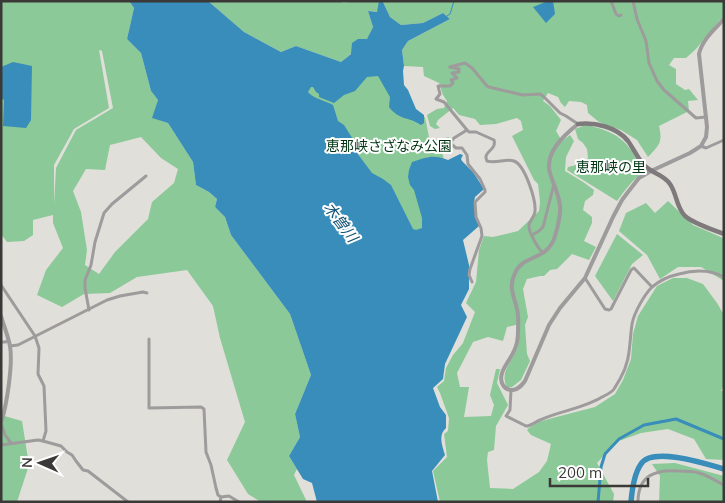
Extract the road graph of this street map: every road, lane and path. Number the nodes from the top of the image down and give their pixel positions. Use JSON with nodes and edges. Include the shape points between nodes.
{"nodes":[{"id":1,"x":611,"y":1,"type":"edge"},
{"id":2,"x":633,"y":1,"type":"edge"},
{"id":3,"x":621,"y":15,"type":"dead end"},
{"id":4,"x":724,"y":19,"type":"edge"},
{"id":5,"x":706,"y":117,"type":"junction"},
{"id":6,"x":578,"y":124,"type":"junction"},
{"id":7,"x":467,"y":130,"type":"junction"},
{"id":8,"x":724,"y":140,"type":"edge"},
{"id":9,"x":701,"y":146,"type":"junction"},
{"id":10,"x":651,"y":171,"type":"junction"},
{"id":11,"x":146,"y":176,"type":"dead end"},
{"id":12,"x":554,"y":184,"type":"junction"},
{"id":13,"x":723,"y":233,"type":"edge"},
{"id":14,"x":532,"y":235,"type":"junction"},
{"id":15,"x":543,"y":253,"type":"junction"},
{"id":16,"x":724,"y":277,"type":"edge"},
{"id":17,"x":585,"y":278,"type":"junction"},
{"id":18,"x":472,"y":282,"type":"dead end"},
{"id":19,"x":1,"y":285,"type":"edge"},
{"id":20,"x":652,"y":287,"type":"junction"},
{"id":21,"x":147,"y":293,"type":"dead end"},
{"id":22,"x":89,"y":310,"type":"junction"},
{"id":23,"x":1,"y":316,"type":"edge"},
{"id":24,"x":35,"y":336,"type":"junction"},
{"id":25,"x":149,"y":339,"type":"dead end"},
{"id":26,"x":8,"y":341,"type":"junction"},
{"id":27,"x":1,"y":342,"type":"edge"},
{"id":28,"x":10,"y":346,"type":"junction"},
{"id":29,"x":511,"y":390,"type":"junction"},
{"id":30,"x":1,"y":423,"type":"edge"},
{"id":31,"x":43,"y":441,"type":"junction"},
{"id":32,"x":11,"y":443,"type":"junction"},
{"id":33,"x":1,"y":445,"type":"edge"},
{"id":34,"x":724,"y":485,"type":"edge"},
{"id":35,"x":221,"y":497,"type":"junction"},
{"id":36,"x":128,"y":502,"type":"edge"},
{"id":37,"x":220,"y":502,"type":"edge"},
{"id":38,"x":239,"y":502,"type":"edge"},
{"id":39,"x":638,"y":502,"type":"edge"}],
"edges":[{"from":1,"to":3,"type":"street","via":[[616,14]]},
{"from":2,"to":5,"type":"street","via":[[646,42],[648,63],[657,82],[696,118]]},
{"from":4,"to":5,"type":"street","via":[[701,48]]},
{"from":5,"to":9,"type":"street","via":[[706,137]]},
{"from":6,"to":7,"type":"street","via":[[560,113],[540,94],[523,95],[487,86],[472,68],[462,63],[450,67],[459,69],[459,72],[452,73],[457,78],[451,80],[450,86],[438,86],[440,94],[436,99],[444,102]]},
{"from":6,"to":10,"type":"main road","via":[[588,122],[620,134]]},
{"from":6,"to":12,"type":"street","via":[[550,156],[548,168]]},
{"from":7,"to":14,"type":"street","via":[[494,140],[494,147],[486,154],[487,161],[512,160],[522,168],[535,210],[529,226]]},
{"from":7,"to":18,"type":"street","via":[[450,143],[466,152],[468,164],[485,190],[475,202],[482,234],[470,269]]},
{"from":8,"to":9,"type":"street","via":[[706,148]]},
{"from":9,"to":10,"type":"street"},
{"from":10,"to":13,"type":"main road","via":[[670,183],[684,214]]},
{"from":10,"to":17,"type":"street","via":[[636,181],[622,200]]},
{"from":11,"to":22,"type":"street","via":[[104,213],[85,280]]},
{"from":12,"to":14,"type":"street","via":[[543,227]]},
{"from":12,"to":15,"type":"street","via":[[560,212],[554,241]]},
{"from":14,"to":15,"type":"street"},
{"from":15,"to":29,"type":"street","via":[[521,264],[514,276],[512,292],[518,315],[518,339],[502,378],[504,386]]},
{"from":16,"to":20,"type":"street","via":[[696,270],[668,277]]},
{"from":17,"to":20,"type":"street","via":[[605,309],[609,310],[634,268]]},
{"from":17,"to":29,"type":"street","via":[[552,319],[525,381]]},
{"from":19,"to":24,"type":"street"},
{"from":20,"to":29,"type":"street","via":[[634,317],[628,359],[613,390],[583,407],[530,426],[506,416],[510,410]]},
{"from":21,"to":22,"type":"street","via":[[120,296]]},
{"from":22,"to":24,"type":"street"},
{"from":23,"to":26,"type":"street"},
{"from":24,"to":28,"type":"street","via":[[18,346]]},
{"from":24,"to":31,"type":"street","via":[[39,348],[38,374],[44,386],[46,431]]},
{"from":25,"to":35,"type":"street","via":[[149,408],[204,409],[206,452]]},
{"from":26,"to":27,"type":"street"},
{"from":26,"to":28,"type":"street"},
{"from":28,"to":30,"type":"street"},
{"from":30,"to":32,"type":"street"},
{"from":31,"to":32,"type":"street"},
{"from":31,"to":36,"type":"street","via":[[60,446],[84,470]]},
{"from":32,"to":33,"type":"street"},
{"from":34,"to":39,"type":"street","via":[[698,472],[661,471],[642,484]]},
{"from":35,"to":37,"type":"street"},
{"from":35,"to":38,"type":"street","via":[[229,496]]}]}
